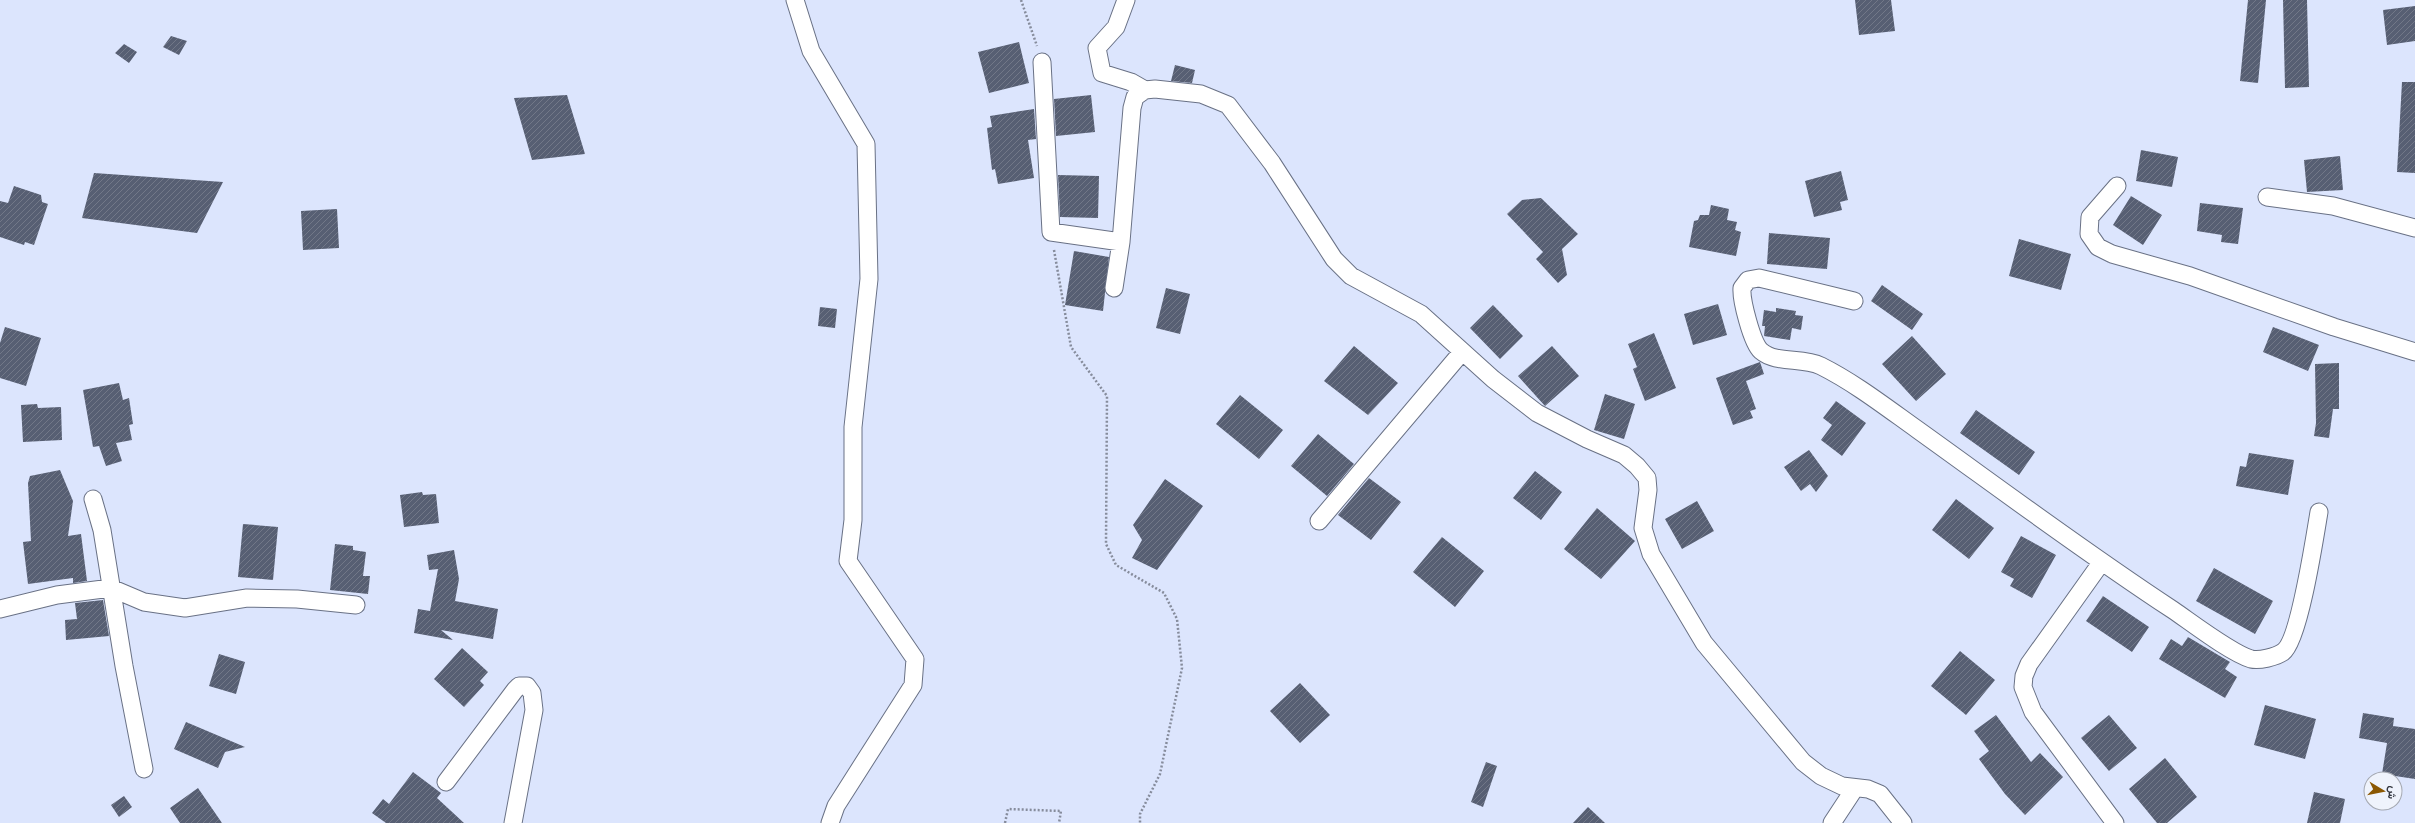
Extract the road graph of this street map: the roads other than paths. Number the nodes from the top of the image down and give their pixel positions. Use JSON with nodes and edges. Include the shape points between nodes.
{"nodes":[{"id":1,"x":795,"y":0,"type":"edge"},
{"id":2,"x":1126,"y":0,"type":"edge"},
{"id":3,"x":1042,"y":62,"type":"road end"},
{"id":4,"x":1145,"y":90,"type":"junction"},
{"id":5,"x":2117,"y":186,"type":"dead end"},
{"id":6,"x":2267,"y":197,"type":"dead end"},
{"id":7,"x":2415,"y":228,"type":"edge"},
{"id":8,"x":1121,"y":242,"type":"junction"},
{"id":9,"x":1114,"y":288,"type":"dead end"},
{"id":10,"x":1854,"y":301,"type":"dead end"},
{"id":11,"x":1462,"y":352,"type":"junction"},
{"id":12,"x":2415,"y":352,"type":"edge"},
{"id":13,"x":93,"y":499,"type":"dead end"},
{"id":14,"x":2319,"y":512,"type":"dead end"},
{"id":15,"x":1320,"y":521,"type":"dead end"},
{"id":16,"x":2101,"y":563,"type":"junction"},
{"id":17,"x":110,"y":588,"type":"junction"},
{"id":18,"x":356,"y":605,"type":"dead end"},
{"id":19,"x":0,"y":609,"type":"edge"},
{"id":20,"x":144,"y":769,"type":"dead end"},
{"id":21,"x":446,"y":782,"type":"dead end"},
{"id":22,"x":1856,"y":788,"type":"junction"},
{"id":23,"x":513,"y":823,"type":"edge"},
{"id":24,"x":830,"y":823,"type":"edge"},
{"id":25,"x":1832,"y":823,"type":"edge"},
{"id":26,"x":1903,"y":823,"type":"edge"},
{"id":27,"x":2116,"y":823,"type":"edge"}],
"edges":[{"from":1,"to":24,"type":"street","via":[[811,51],[866,144],[869,279],[853,427],[853,520],[848,561],[915,659],[913,685],[836,806]]},
{"from":2,"to":4,"type":"street","via":[[1116,27],[1096,48],[1102,73],[1131,82]]},
{"from":3,"to":8,"type":"street","via":[[1051,232]]},
{"from":4,"to":8,"type":"street","via":[[1135,97],[1132,108]]},
{"from":4,"to":11,"type":"street","via":[[1201,94],[1228,105],[1272,163],[1334,259],[1351,276],[1421,314]]},
{"from":5,"to":12,"type":"street","via":[[2090,218],[2089,234],[2098,247],[2112,254],[2190,276],[2334,327]]},
{"from":6,"to":7,"type":"street","via":[[2333,206]]},
{"from":8,"to":9,"type":"street"},
{"from":10,"to":16,"type":"street","via":[[1759,278],[1748,280],[1742,288],[1755,344],[1762,352],[1776,358],[1812,362],[1843,378]]},
{"from":11,"to":15,"type":"street"},
{"from":11,"to":22,"type":"street","via":[[1537,413],[1624,455],[1637,466],[1646,478],[1648,490],[1642,528],[1652,554],[1704,643],[1803,762],[1821,776],[1842,786]]},
{"from":13,"to":17,"type":"street","via":[[102,530]]},
{"from":14,"to":16,"type":"street","via":[[2300,611],[2291,639],[2284,652],[2270,658],[2252,660]]},
{"from":16,"to":27,"type":"street","via":[[2029,664],[2023,687],[2033,712]]},
{"from":17,"to":18,"type":"street","via":[[144,602],[185,608],[247,598],[297,599]]},
{"from":17,"to":19,"type":"street","via":[[57,595]]},
{"from":17,"to":20,"type":"street"},
{"from":21,"to":23,"type":"street","via":[[515,690],[519,686],[527,686],[532,693],[534,710]]},
{"from":22,"to":25,"type":"street"},
{"from":22,"to":26,"type":"street","via":[[1868,788],[1880,794]]}]}
